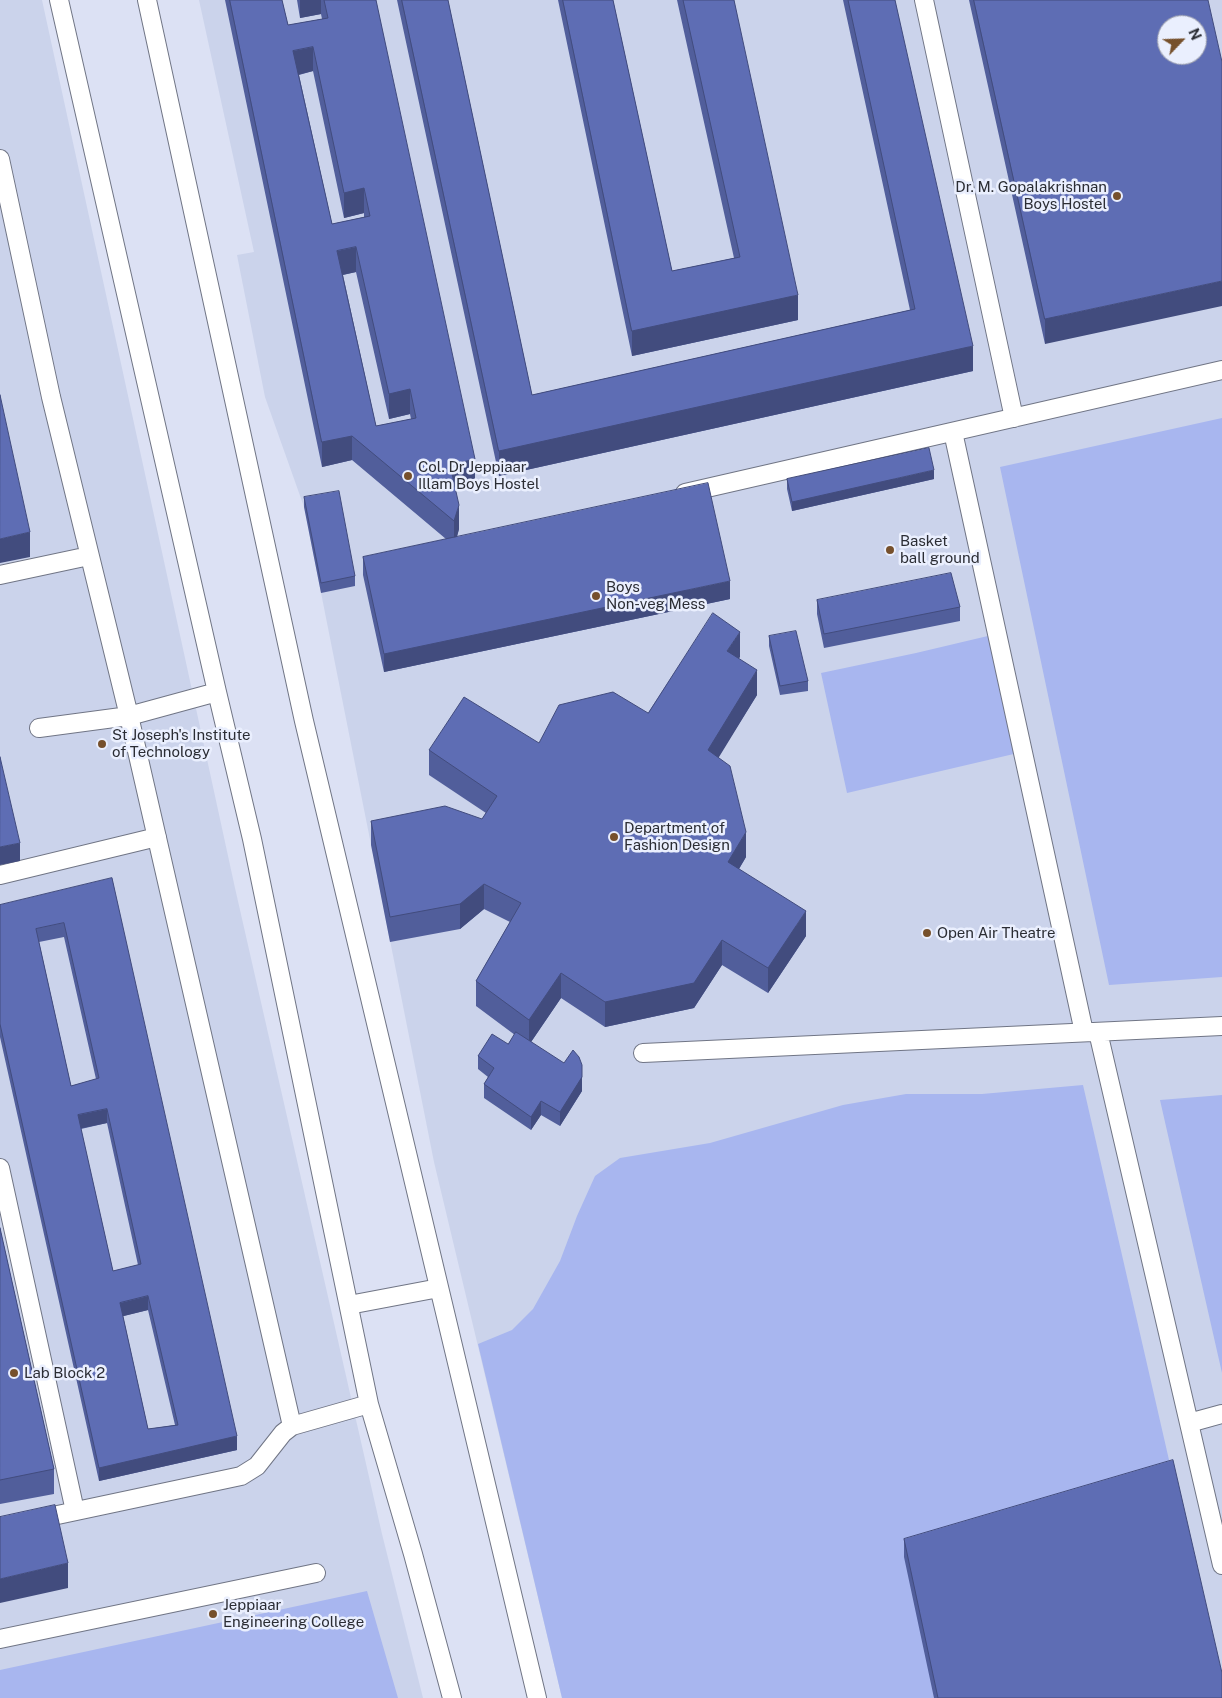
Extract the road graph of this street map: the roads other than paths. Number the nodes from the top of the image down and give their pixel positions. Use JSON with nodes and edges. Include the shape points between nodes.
{"nodes":[{"id":1,"x":59,"y":0,"type":"edge"},
{"id":2,"x":147,"y":0,"type":"edge"},
{"id":3,"x":924,"y":0,"type":"edge"},
{"id":4,"x":0,"y":159,"type":"edge"},
{"id":5,"x":1222,"y":370,"type":"edge"},
{"id":6,"x":1014,"y":418,"type":"junction"},
{"id":7,"x":953,"y":432,"type":"junction"},
{"id":8,"x":665,"y":498,"type":"edge"},
{"id":9,"x":90,"y":556,"type":"junction"},
{"id":10,"x":0,"y":575,"type":"edge"},
{"id":11,"x":217,"y":692,"type":"junction"},
{"id":12,"x":129,"y":716,"type":"junction"},
{"id":13,"x":39,"y":728,"type":"dead end"},
{"id":14,"x":157,"y":838,"type":"junction"},
{"id":15,"x":0,"y":875,"type":"edge"},
{"id":16,"x":1222,"y":1026,"type":"edge"},
{"id":17,"x":1091,"y":1032,"type":"junction"},
{"id":18,"x":643,"y":1053,"type":"dead end"},
{"id":19,"x":0,"y":1168,"type":"edge"},
{"id":20,"x":439,"y":1288,"type":"junction"},
{"id":21,"x":349,"y":1305,"type":"junction"},
{"id":22,"x":370,"y":1404,"type":"junction"},
{"id":23,"x":1222,"y":1414,"type":"edge"},
{"id":24,"x":1189,"y":1423,"type":"junction"},
{"id":25,"x":292,"y":1426,"type":"junction"},
{"id":26,"x":75,"y":1511,"type":"junction"},
{"id":27,"x":22,"y":1522,"type":"edge"},
{"id":28,"x":1222,"y":1565,"type":"edge"},
{"id":29,"x":316,"y":1573,"type":"dead end"},
{"id":30,"x":0,"y":1639,"type":"edge"},
{"id":31,"x":452,"y":1698,"type":"edge"},
{"id":32,"x":537,"y":1698,"type":"edge"}],
"edges":[{"from":1,"to":11,"type":"lane"},
{"from":2,"to":20,"type":"lane","via":[[304,721]]},
{"from":3,"to":6,"type":"lane"},
{"from":4,"to":9,"type":"lane","via":[[51,398]]},
{"from":5,"to":6,"type":"lane"},
{"from":6,"to":7,"type":"lane"},
{"from":7,"to":8,"type":"lane"},
{"from":7,"to":17,"type":"lane"},
{"from":9,"to":10,"type":"lane"},
{"from":9,"to":12,"type":"lane"},
{"from":11,"to":12,"type":"lane"},
{"from":11,"to":21,"type":"lane","via":[[252,839]]},
{"from":12,"to":13,"type":"lane"},
{"from":12,"to":14,"type":"lane"},
{"from":14,"to":15,"type":"lane"},
{"from":14,"to":25,"type":"lane"},
{"from":16,"to":17,"type":"lane"},
{"from":17,"to":18,"type":"lane"},
{"from":17,"to":24,"type":"lane"},
{"from":19,"to":26,"type":"lane"},
{"from":20,"to":21,"type":"lane"},
{"from":20,"to":32,"type":"lane"},
{"from":21,"to":22,"type":"lane"},
{"from":22,"to":25,"type":"lane"},
{"from":22,"to":31,"type":"lane"},
{"from":23,"to":24,"type":"lane"},
{"from":24,"to":28,"type":"lane"},
{"from":25,"to":26,"type":"lane","via":[[257,1466],[240,1476]]},
{"from":26,"to":27,"type":"lane"},
{"from":29,"to":30,"type":"lane"}]}
